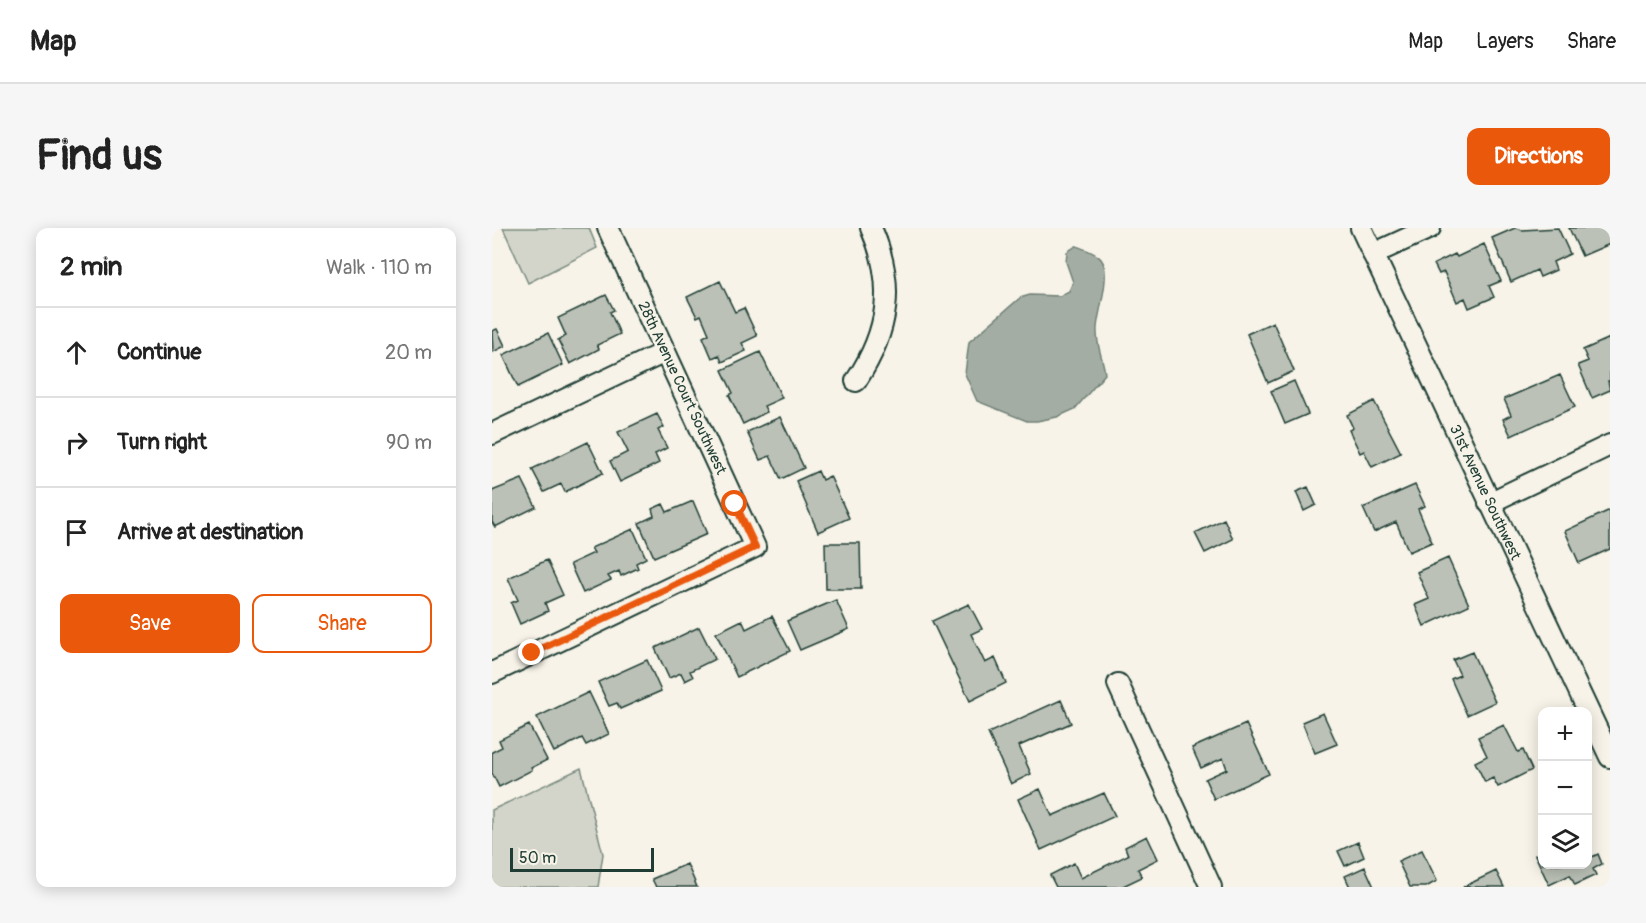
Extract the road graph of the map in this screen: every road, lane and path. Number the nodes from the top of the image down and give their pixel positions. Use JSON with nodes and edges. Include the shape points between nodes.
{"nodes":[{"id":1,"x":608,"y":228,"type":"edge"},
{"id":2,"x":871,"y":228,"type":"edge"},
{"id":3,"x":1361,"y":228,"type":"edge"},
{"id":4,"x":1430,"y":228,"type":"edge"},
{"id":5,"x":1373,"y":254,"type":"junction"},
{"id":6,"x":665,"y":352,"type":"junction"},
{"id":7,"x":856,"y":381,"type":"dead end"},
{"id":8,"x":492,"y":434,"type":"edge"},
{"id":9,"x":1610,"y":445,"type":"edge"},
{"id":10,"x":1489,"y":503,"type":"junction"},
{"id":11,"x":492,"y":673,"type":"edge"},
{"id":12,"x":1118,"y":684,"type":"dead end"},
{"id":13,"x":1608,"y":744,"type":"edge"},
{"id":14,"x":1211,"y":887,"type":"edge"}],
"edges":[{"from":1,"to":6,"type":"street","name":"28th Avenue Court Southwest"},
{"from":2,"to":7,"type":"street","via":[[883,259],[886,303],[880,335]]},
{"from":3,"to":5,"type":"street","name":"31st Avenue Southwest"},
{"from":4,"to":5,"type":"street"},
{"from":5,"to":10,"type":"street","name":"31st Avenue Southwest"},
{"from":6,"to":8,"type":"street"},
{"from":6,"to":11,"type":"street","name":"28th Avenue Court Southwest","via":[[755,547]]},
{"from":9,"to":10,"type":"street"},
{"from":10,"to":13,"type":"street","name":"31st Avenue Southwest"},
{"from":12,"to":14,"type":"street"}]}
